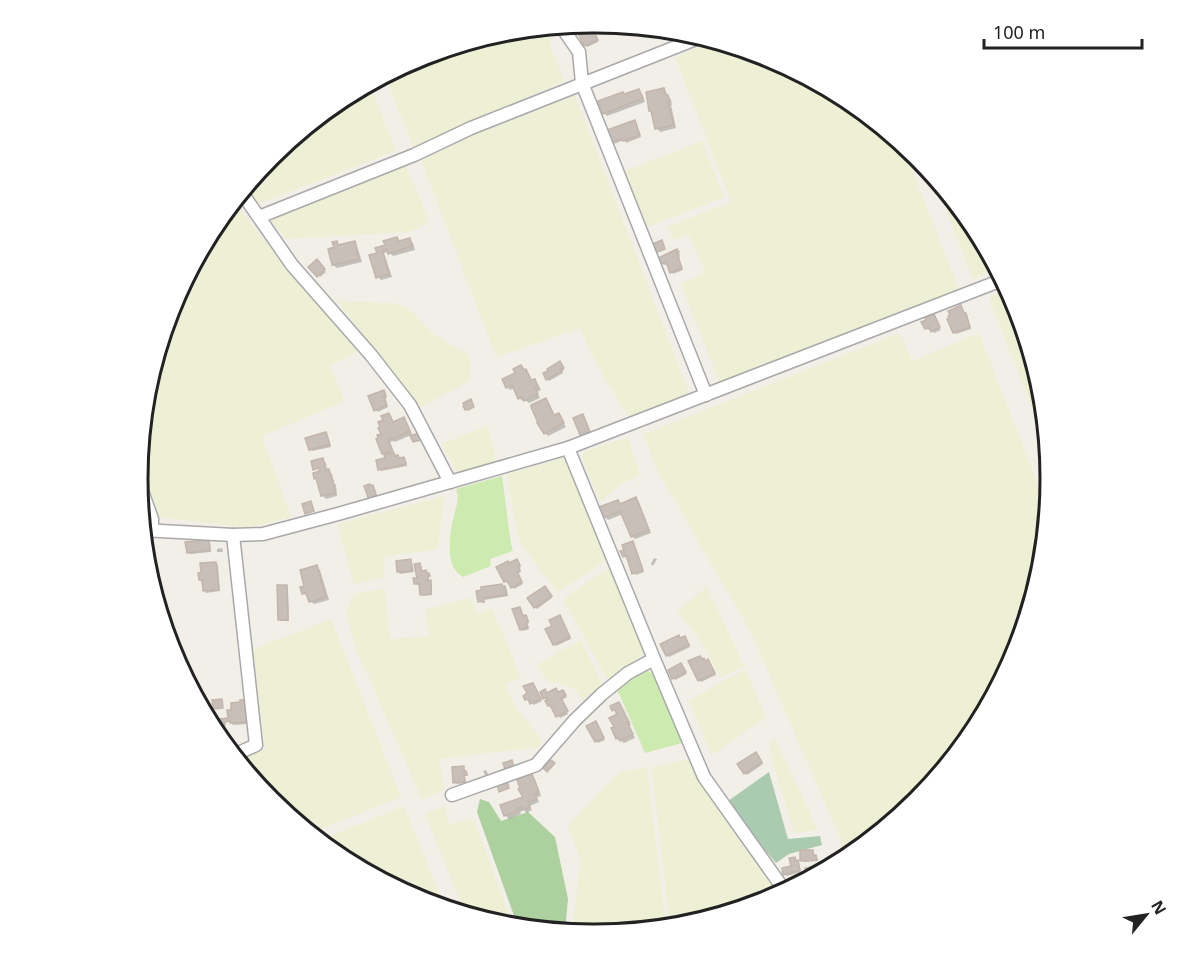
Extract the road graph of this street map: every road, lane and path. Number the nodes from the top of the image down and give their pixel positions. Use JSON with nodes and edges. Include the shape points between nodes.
{"nodes":[{"id":1,"x":567,"y":34,"type":"edge"},
{"id":2,"x":686,"y":43,"type":"edge"},
{"id":3,"x":582,"y":83,"type":"junction"},
{"id":4,"x":247,"y":200,"type":"edge"},
{"id":5,"x":259,"y":217,"type":"junction"},
{"id":6,"x":995,"y":283,"type":"edge"},
{"id":7,"x":706,"y":395,"type":"junction"},
{"id":8,"x":568,"y":448,"type":"junction"},
{"id":9,"x":450,"y":482,"type":"junction"},
{"id":10,"x":151,"y":530,"type":"edge"},
{"id":11,"x":233,"y":535,"type":"junction"},
{"id":12,"x":654,"y":659,"type":"junction"},
{"id":13,"x":242,"y":751,"type":"edge"},
{"id":14,"x":452,"y":795,"type":"dead end"},
{"id":15,"x":779,"y":883,"type":"edge"}],
"edges":[{"from":1,"to":3,"type":"street","via":[[579,52]]},
{"from":2,"to":3,"type":"street"},
{"from":3,"to":5,"type":"street"},
{"from":3,"to":7,"type":"street"},
{"from":4,"to":5,"type":"street"},
{"from":5,"to":9,"type":"street","via":[[292,265],[410,405]]},
{"from":6,"to":7,"type":"street"},
{"from":7,"to":8,"type":"street"},
{"from":8,"to":9,"type":"street"},
{"from":8,"to":12,"type":"street"},
{"from":9,"to":11,"type":"street","via":[[263,534]]},
{"from":10,"to":11,"type":"street"},
{"from":11,"to":13,"type":"street","via":[[256,745]]},
{"from":12,"to":14,"type":"street","via":[[602,694],[536,765]]},
{"from":12,"to":15,"type":"street","via":[[704,777]]}]}
